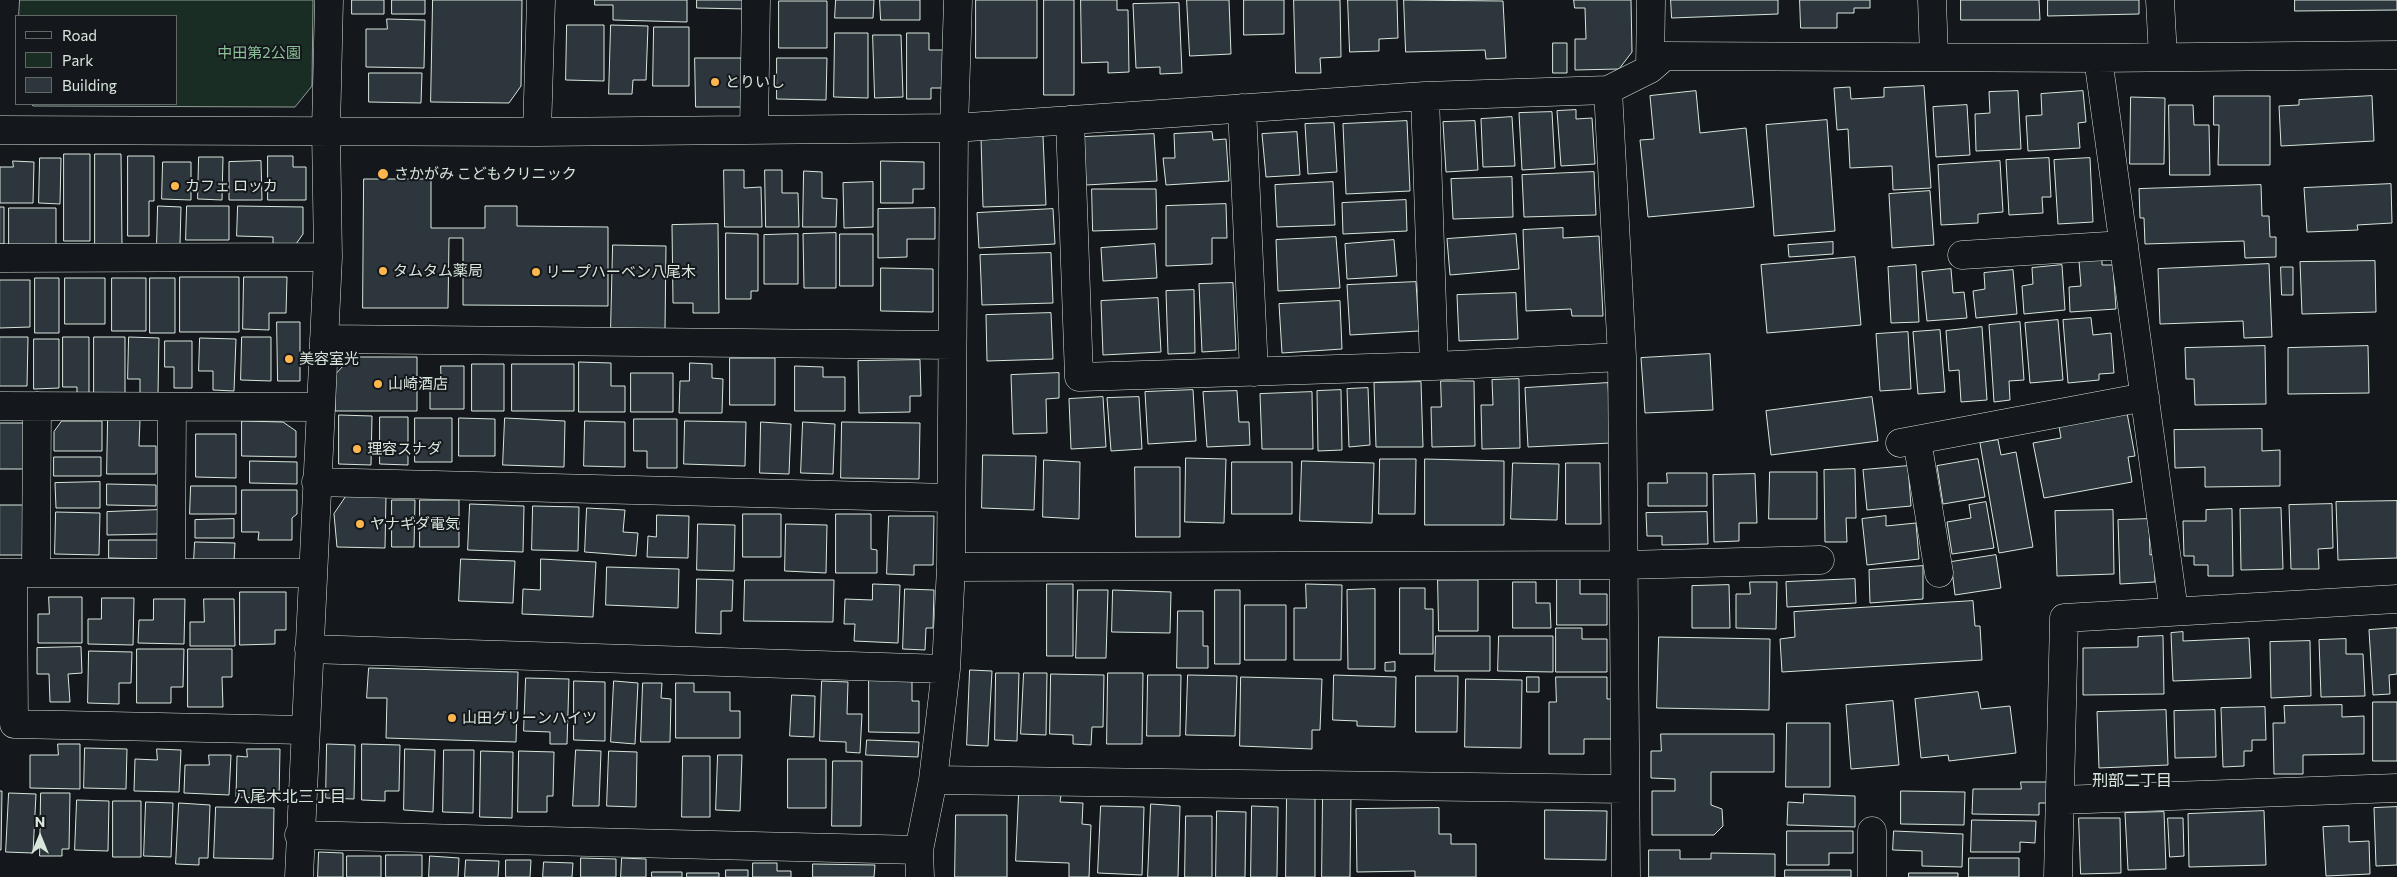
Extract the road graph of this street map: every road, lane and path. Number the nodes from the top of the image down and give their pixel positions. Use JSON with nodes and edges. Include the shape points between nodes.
{"nodes":[{"id":1,"x":329,"y":0,"type":"edge"},
{"id":2,"x":541,"y":0,"type":"edge"},
{"id":3,"x":756,"y":0,"type":"edge"},
{"id":4,"x":958,"y":0,"type":"edge"},
{"id":5,"x":1651,"y":0,"type":"edge"},
{"id":6,"x":1932,"y":0,"type":"edge"},
{"id":7,"x":2160,"y":0,"type":"edge"},
{"id":8,"x":2397,"y":55,"type":"edge"},
{"id":9,"x":1934,"y":56,"type":"junction"},
{"id":10,"x":2163,"y":57,"type":"junction"},
{"id":11,"x":2098,"y":58,"type":"junction"},
{"id":12,"x":1650,"y":69,"type":"junction"},
{"id":13,"x":1608,"y":90,"type":"junction"},
{"id":14,"x":1425,"y":96,"type":"junction"},
{"id":15,"x":1242,"y":108,"type":"junction"},
{"id":16,"x":1070,"y":120,"type":"junction"},
{"id":17,"x":954,"y":128,"type":"junction"},
{"id":18,"x":0,"y":130,"type":"edge"},
{"id":19,"x":326,"y":130,"type":"junction"},
{"id":20,"x":754,"y":130,"type":"junction"},
{"id":21,"x":537,"y":132,"type":"junction"},
{"id":22,"x":2124,"y":245,"type":"junction"},
{"id":23,"x":1962,"y":255,"type":"dead end"},
{"id":24,"x":328,"y":257,"type":"junction"},
{"id":25,"x":0,"y":258,"type":"edge"},
{"id":26,"x":324,"y":339,"type":"junction"},
{"id":27,"x":952,"y":346,"type":"junction"},
{"id":28,"x":1622,"y":357,"type":"junction"},
{"id":29,"x":1434,"y":366,"type":"junction"},
{"id":30,"x":1254,"y":372,"type":"junction"},
{"id":31,"x":2144,"y":397,"type":"junction"},
{"id":32,"x":0,"y":406,"type":"edge"},
{"id":33,"x":37,"y":406,"type":"junction"},
{"id":34,"x":172,"y":406,"type":"junction"},
{"id":35,"x":320,"y":406,"type":"junction"},
{"id":36,"x":316,"y":482,"type":"junction"},
{"id":37,"x":950,"y":498,"type":"junction"},
{"id":38,"x":1820,"y":560,"type":"dead end"},
{"id":39,"x":1624,"y":565,"type":"junction"},
{"id":40,"x":951,"y":567,"type":"junction"},
{"id":41,"x":170,"y":573,"type":"junction"},
{"id":42,"x":312,"y":573,"type":"junction"},
{"id":43,"x":1939,"y":573,"type":"dead end"},
{"id":44,"x":16,"y":574,"type":"edge"},
{"id":45,"x":2397,"y":599,"type":"edge"},
{"id":46,"x":2174,"y":612,"type":"junction"},
{"id":47,"x":308,"y":650,"type":"junction"},
{"id":48,"x":946,"y":669,"type":"junction"},
{"id":49,"x":304,"y":730,"type":"junction"},
{"id":50,"x":933,"y":780,"type":"junction"},
{"id":51,"x":2397,"y":788,"type":"edge"},
{"id":52,"x":1624,"y":789,"type":"junction"},
{"id":53,"x":2060,"y":800,"type":"junction"},
{"id":54,"x":1872,"y":831,"type":"dead end"},
{"id":55,"x":299,"y":835,"type":"junction"},
{"id":56,"x":919,"y":850,"type":"junction"},
{"id":57,"x":299,"y":877,"type":"edge"},
{"id":58,"x":920,"y":877,"type":"edge"},
{"id":59,"x":1626,"y":877,"type":"edge"},
{"id":60,"x":1872,"y":877,"type":"edge"},
{"id":61,"x":2058,"y":877,"type":"edge"}],
"edges":[{"from":1,"to":19,"type":"street"},
{"from":2,"to":21,"type":"street"},
{"from":3,"to":20,"type":"street"},
{"from":4,"to":17,"type":"street"},
{"from":5,"to":12,"type":"street"},
{"from":6,"to":9,"type":"street"},
{"from":7,"to":10,"type":"street"},
{"from":8,"to":10,"type":"street"},
{"from":9,"to":11,"type":"street"},
{"from":9,"to":12,"type":"street","via":[[1666,56]]},
{"from":10,"to":11,"type":"street"},
{"from":11,"to":22,"type":"street"},
{"from":12,"to":13,"type":"street"},
{"from":13,"to":14,"type":"street"},
{"from":13,"to":28,"type":"street"},
{"from":14,"to":15,"type":"street"},
{"from":14,"to":29,"type":"street"},
{"from":15,"to":16,"type":"street"},
{"from":15,"to":30,"type":"street"},
{"from":16,"to":17,"type":"street"},
{"from":16,"to":30,"type":"street","via":[[1079,377]]},
{"from":17,"to":20,"type":"street"},
{"from":17,"to":27,"type":"street"},
{"from":18,"to":19,"type":"street"},
{"from":19,"to":21,"type":"street"},
{"from":19,"to":24,"type":"street"},
{"from":20,"to":21,"type":"street"},
{"from":22,"to":23,"type":"street"},
{"from":22,"to":31,"type":"street"},
{"from":24,"to":25,"type":"street"},
{"from":24,"to":26,"type":"street"},
{"from":26,"to":27,"type":"street"},
{"from":26,"to":35,"type":"street"},
{"from":27,"to":37,"type":"street"},
{"from":28,"to":29,"type":"street"},
{"from":28,"to":39,"type":"street"},
{"from":29,"to":30,"type":"street"},
{"from":31,"to":43,"type":"street","via":[[1908,442]]},
{"from":31,"to":46,"type":"street"},
{"from":32,"to":33,"type":"street"},
{"from":33,"to":34,"type":"street"},
{"from":33,"to":44,"type":"street"},
{"from":34,"to":35,"type":"street"},
{"from":34,"to":41,"type":"street"},
{"from":35,"to":36,"type":"street"},
{"from":36,"to":37,"type":"street"},
{"from":36,"to":42,"type":"street"},
{"from":37,"to":40,"type":"street"},
{"from":38,"to":39,"type":"street"},
{"from":39,"to":40,"type":"street"},
{"from":39,"to":52,"type":"street"},
{"from":40,"to":48,"type":"street"},
{"from":41,"to":42,"type":"street"},
{"from":41,"to":44,"type":"street"},
{"from":42,"to":47,"type":"street"},
{"from":44,"to":49,"type":"street","via":[[14,724]]},
{"from":45,"to":46,"type":"street"},
{"from":46,"to":53,"type":"street","via":[[2064,618]]},
{"from":47,"to":48,"type":"street"},
{"from":47,"to":49,"type":"street"},
{"from":48,"to":50,"type":"street"},
{"from":49,"to":55,"type":"street"},
{"from":50,"to":52,"type":"street"},
{"from":50,"to":56,"type":"street"},
{"from":51,"to":53,"type":"street"},
{"from":52,"to":59,"type":"street"},
{"from":53,"to":61,"type":"street"},
{"from":54,"to":60,"type":"street"},
{"from":55,"to":56,"type":"street"},
{"from":55,"to":57,"type":"street"},
{"from":56,"to":58,"type":"street"}]}
